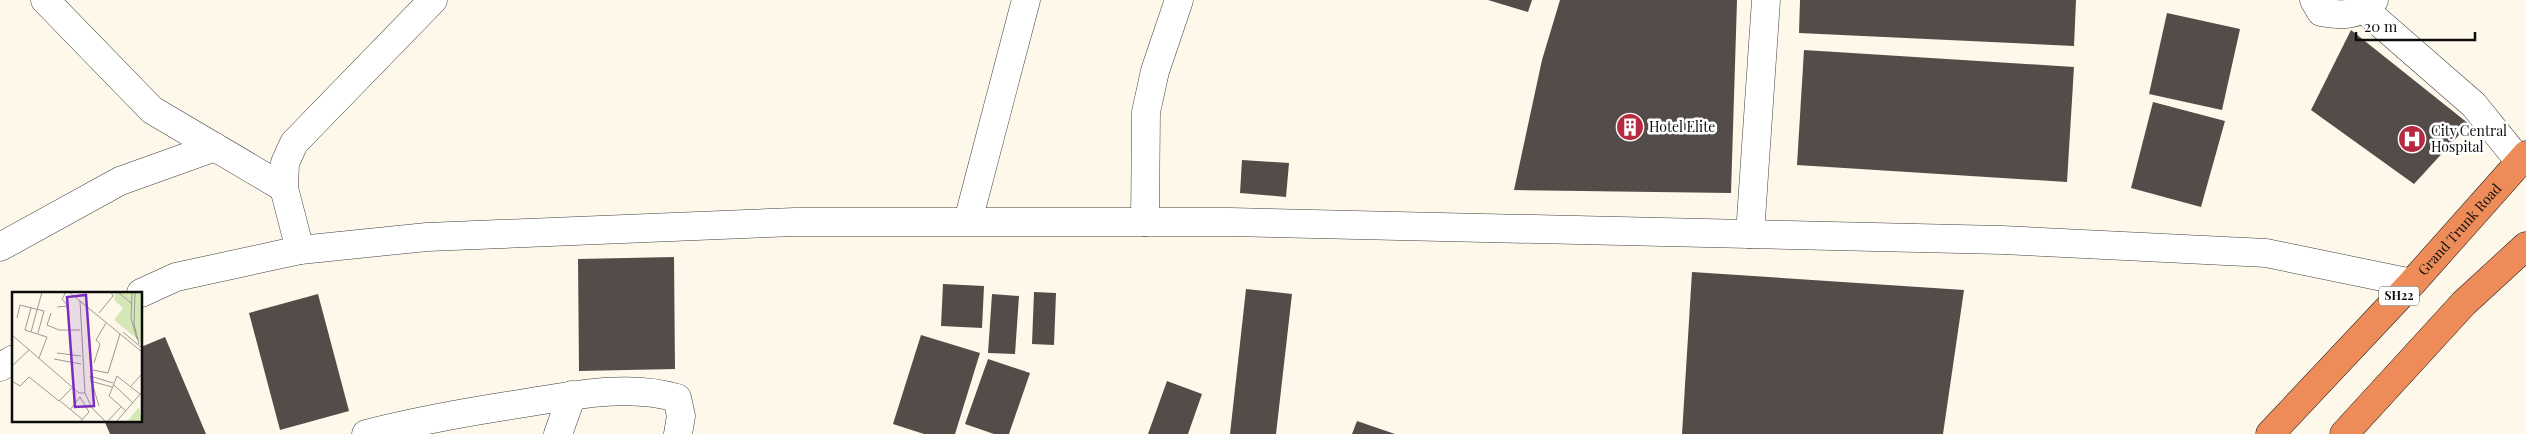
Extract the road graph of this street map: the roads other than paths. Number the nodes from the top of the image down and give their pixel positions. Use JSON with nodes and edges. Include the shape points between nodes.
{"nodes":[{"id":1,"x":45,"y":0,"type":"edge"},
{"id":2,"x":433,"y":0,"type":"edge"},
{"id":3,"x":1026,"y":0,"type":"edge"},
{"id":4,"x":1179,"y":0,"type":"edge"},
{"id":5,"x":1766,"y":0,"type":"edge"},
{"id":6,"x":2314,"y":0,"type":"edge"},
{"id":7,"x":2369,"y":5,"type":"edge"},
{"id":8,"x":215,"y":147,"type":"junction"},
{"id":9,"x":2523,"y":159,"type":"edge"},
{"id":10,"x":284,"y":188,"type":"junction"},
{"id":11,"x":968,"y":222,"type":"junction"},
{"id":12,"x":1145,"y":222,"type":"junction"},
{"id":13,"x":1750,"y":234,"type":"junction"},
{"id":14,"x":2526,"y":246,"type":"edge"},
{"id":15,"x":0,"y":247,"type":"edge"},
{"id":16,"x":300,"y":250,"type":"junction"},
{"id":17,"x":2412,"y":283,"type":"junction"},
{"id":18,"x":142,"y":293,"type":"edge"},
{"id":19,"x":12,"y":360,"type":"edge"},
{"id":20,"x":0,"y":367,"type":"edge"},
{"id":21,"x":572,"y":395,"type":"junction"},
{"id":22,"x":366,"y":434,"type":"edge"},
{"id":23,"x":558,"y":434,"type":"edge"},
{"id":24,"x":678,"y":434,"type":"edge"},
{"id":25,"x":2270,"y":434,"type":"edge"},
{"id":26,"x":2344,"y":434,"type":"edge"}],
"edges":[{"from":1,"to":8,"type":"street","via":[[152,110]]},
{"from":2,"to":10,"type":"street","via":[[294,143],[285,163]]},
{"from":3,"to":11,"type":"street"},
{"from":4,"to":12,"type":"street","via":[[1155,71],[1146,112]]},
{"from":5,"to":13,"type":"street"},
{"from":6,"to":7,"type":"street","via":[[2322,12],[2341,16]]},
{"from":7,"to":9,"type":"street","via":[[2474,105]]},
{"from":8,"to":10,"type":"street"},
{"from":8,"to":15,"type":"street","via":[[120,181]]},
{"from":9,"to":17,"type":"highway","name":"Grand Trunk Road","number":"SH22"},
{"from":10,"to":16,"type":"street"},
{"from":11,"to":12,"type":"street"},
{"from":11,"to":16,"type":"street","via":[[794,222],[428,237]]},
{"from":12,"to":13,"type":"street"},
{"from":13,"to":17,"type":"street","via":[[2002,240],[2266,253]]},
{"from":14,"to":26,"type":"highway","via":[[2464,303]]},
{"from":16,"to":18,"type":"street","via":[[176,277]]},
{"from":17,"to":25,"type":"highway","name":"Grand Trunk Road","number":"SH22"},
{"from":19,"to":20,"type":"street"},
{"from":21,"to":22,"type":"street","via":[[425,419]]},
{"from":21,"to":23,"type":"street"},
{"from":21,"to":24,"type":"street","via":[[660,393],[677,398],[681,416]]}]}
